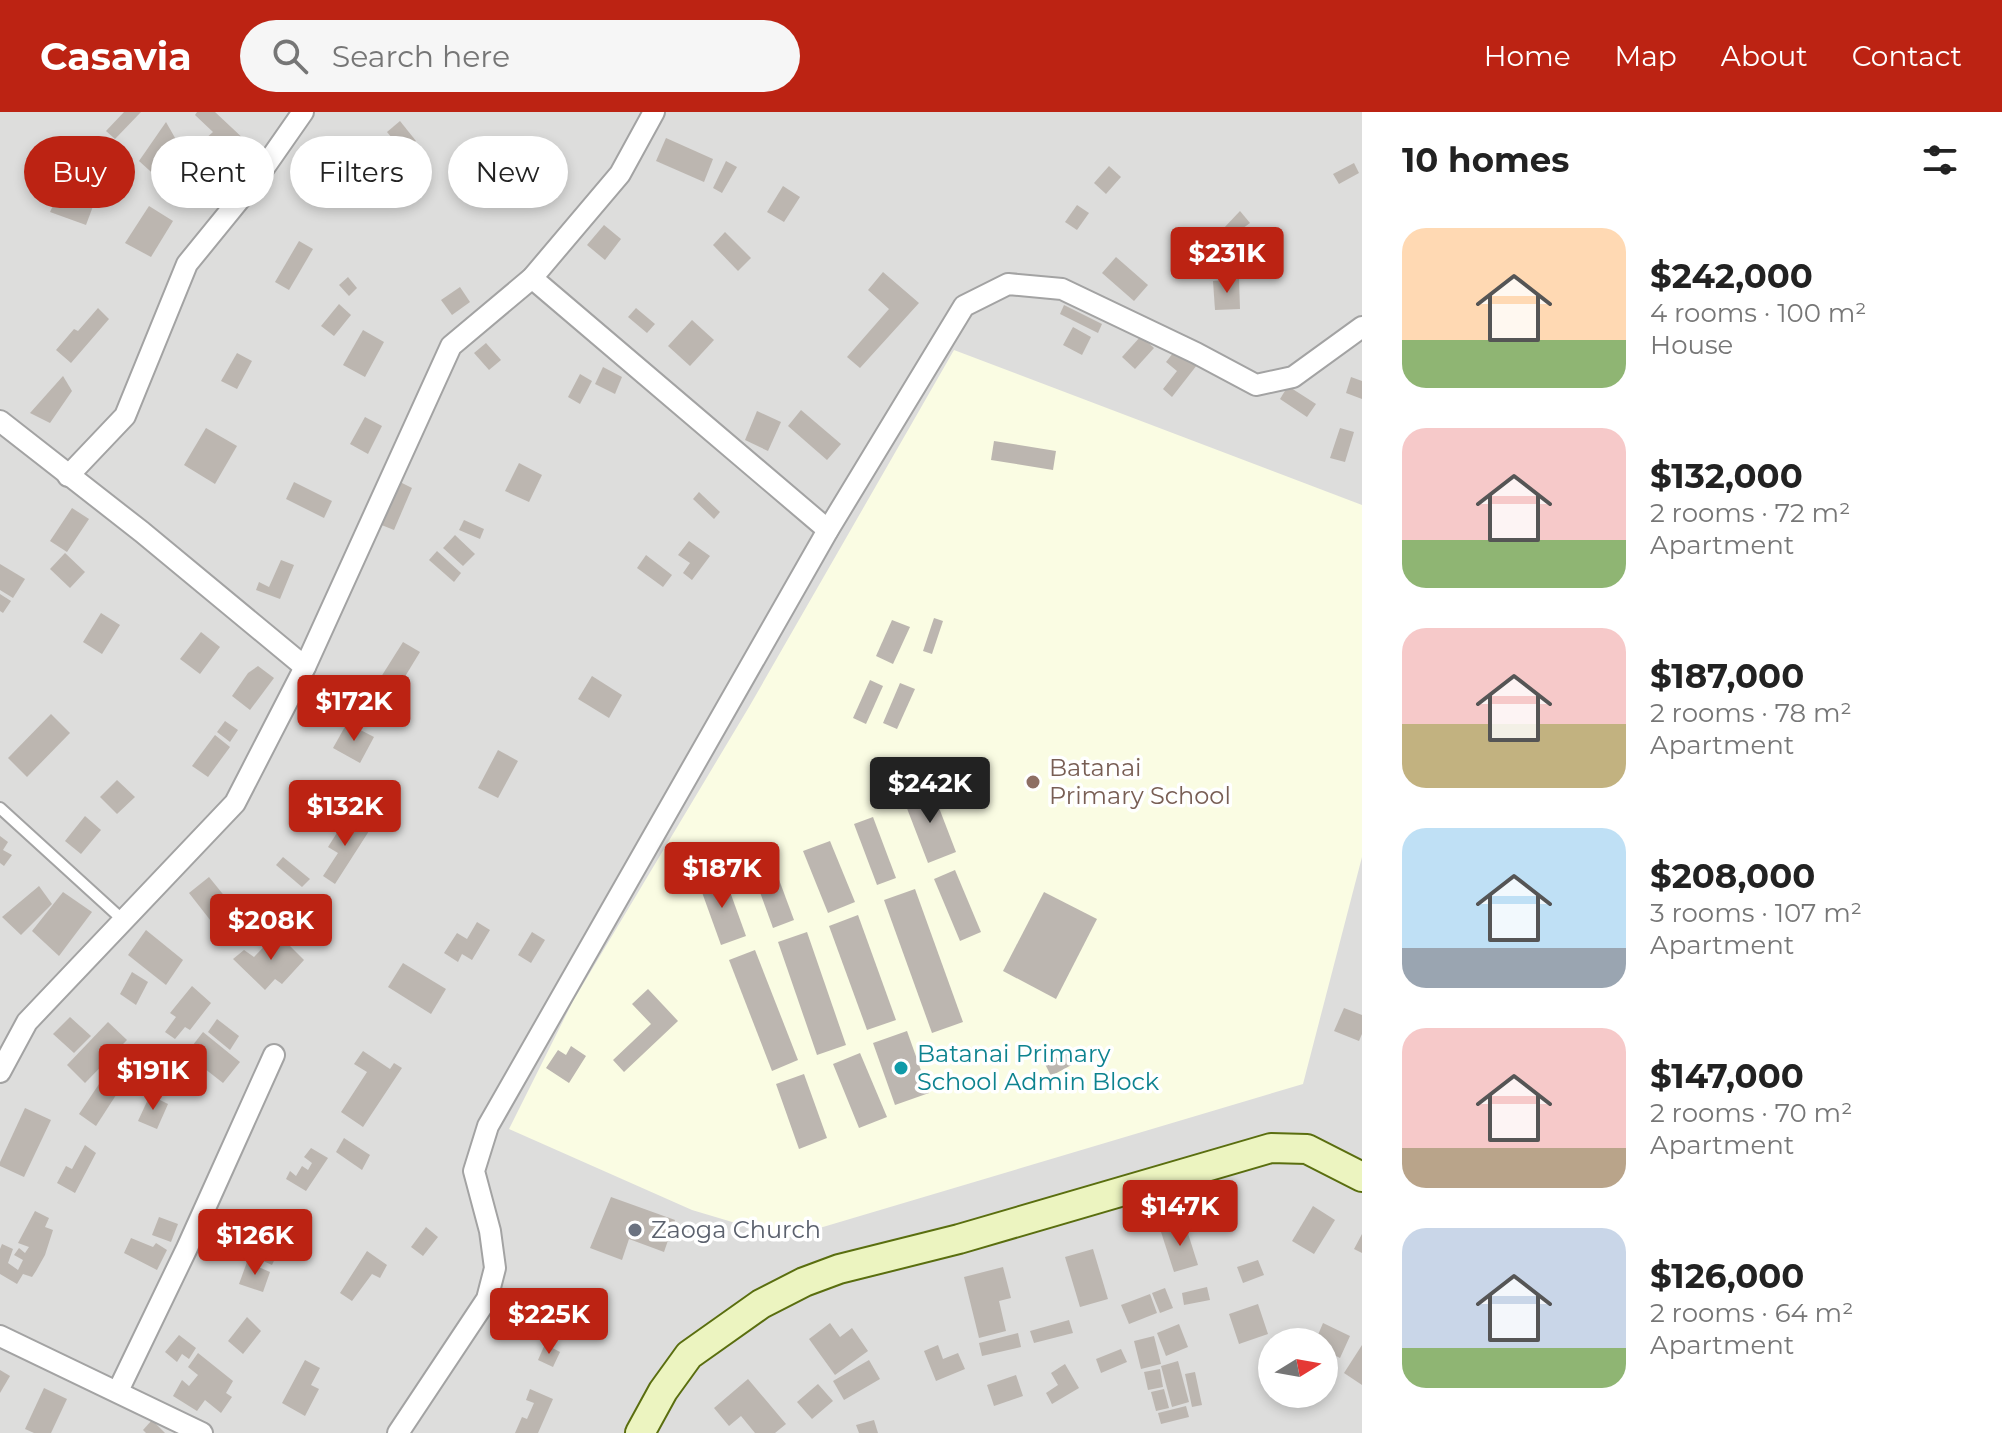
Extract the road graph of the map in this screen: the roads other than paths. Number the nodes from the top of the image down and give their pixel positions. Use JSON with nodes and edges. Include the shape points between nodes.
{"nodes":[{"id":1,"x":303,"y":112,"type":"edge"},
{"id":2,"x":654,"y":112,"type":"edge"},
{"id":3,"x":532,"y":278,"type":"junction"},
{"id":4,"x":1362,"y":327,"type":"edge"},
{"id":5,"x":0,"y":421,"type":"edge"},
{"id":6,"x":68,"y":476,"type":"junction"},
{"id":7,"x":828,"y":530,"type":"junction"},
{"id":8,"x":305,"y":667,"type":"junction"},
{"id":9,"x":0,"y":808,"type":"edge"},
{"id":10,"x":124,"y":921,"type":"junction"},
{"id":11,"x":274,"y":1055,"type":"dead end"},
{"id":12,"x":0,"y":1072,"type":"edge"},
{"id":13,"x":1362,"y":1177,"type":"edge"},
{"id":14,"x":0,"y":1336,"type":"edge"},
{"id":15,"x":118,"y":1391,"type":"junction"},
{"id":16,"x":202,"y":1433,"type":"edge"},
{"id":17,"x":398,"y":1433,"type":"edge"},
{"id":18,"x":640,"y":1433,"type":"edge"}],
"edges":[{"from":1,"to":6,"type":"street","via":[[187,264],[125,416]]},
{"from":2,"to":3,"type":"street","via":[[620,174]]},
{"from":3,"to":7,"type":"street"},
{"from":3,"to":8,"type":"street","via":[[451,346]]},
{"from":4,"to":7,"type":"street","via":[[1293,377],[1256,385],[1062,289],[1008,284],[964,306]]},
{"from":5,"to":6,"type":"street"},
{"from":6,"to":8,"type":"street"},
{"from":7,"to":17,"type":"street","via":[[488,1126],[474,1171],[495,1268],[487,1299]]},
{"from":8,"to":10,"type":"street","via":[[235,803]]},
{"from":9,"to":10,"type":"lane"},
{"from":10,"to":12,"type":"street","via":[[27,1022]]},
{"from":11,"to":15,"type":"street"},
{"from":13,"to":18,"type":"street","via":[[1307,1149],[1271,1148],[839,1269],[761,1304],[689,1355]]},
{"from":14,"to":15,"type":"street"},
{"from":15,"to":16,"type":"street"}]}
